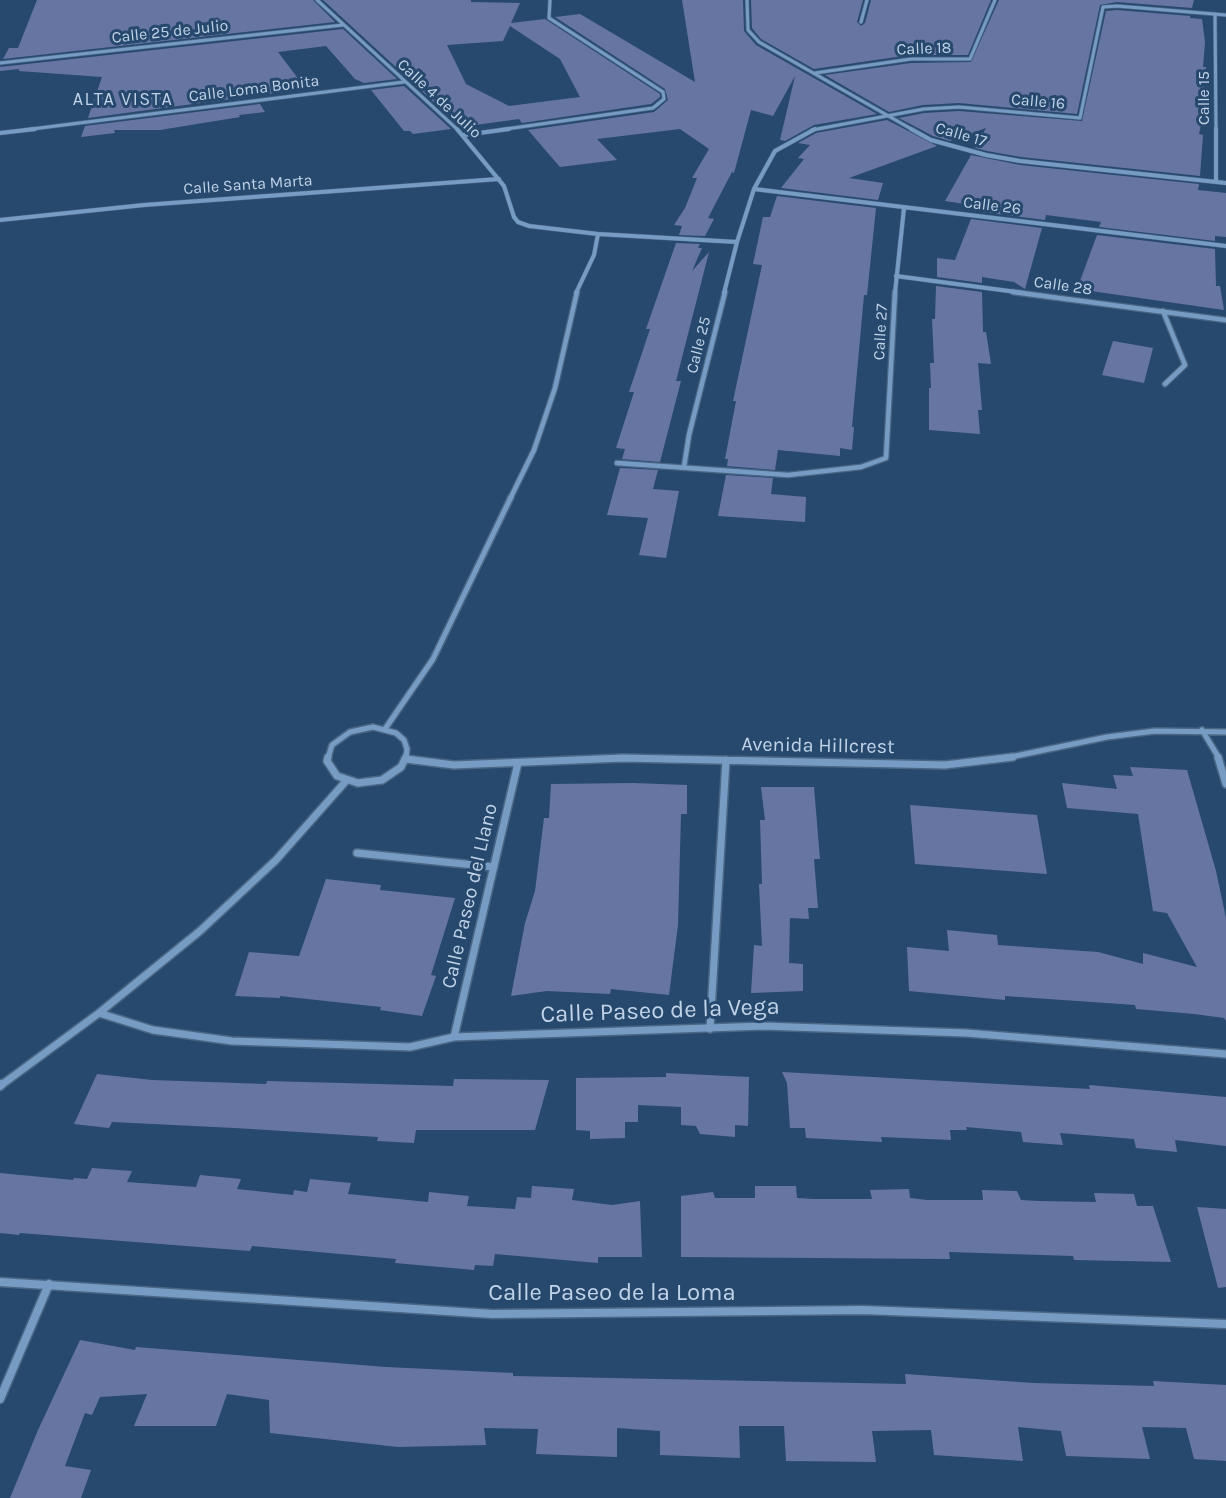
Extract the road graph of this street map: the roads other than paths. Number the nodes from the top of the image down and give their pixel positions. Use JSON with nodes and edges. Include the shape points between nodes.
{"nodes":[{"id":1,"x":317,"y":0,"type":"edge"},
{"id":2,"x":550,"y":0,"type":"edge"},
{"id":3,"x":747,"y":0,"type":"edge"},
{"id":4,"x":867,"y":0,"type":"edge"},
{"id":5,"x":995,"y":0,"type":"edge"},
{"id":6,"x":1215,"y":14,"type":"junction"},
{"id":7,"x":1226,"y":15,"type":"edge"},
{"id":8,"x":861,"y":22,"type":"dead end"},
{"id":9,"x":343,"y":25,"type":"junction"},
{"id":10,"x":0,"y":63,"type":"edge"},
{"id":11,"x":814,"y":73,"type":"junction"},
{"id":12,"x":404,"y":82,"type":"junction"},
{"id":13,"x":886,"y":116,"type":"junction"},
{"id":14,"x":0,"y":133,"type":"edge"},
{"id":15,"x":464,"y":135,"type":"junction"},
{"id":16,"x":499,"y":179,"type":"junction"},
{"id":17,"x":1216,"y":182,"type":"junction"},
{"id":18,"x":1226,"y":183,"type":"edge"},
{"id":19,"x":754,"y":189,"type":"junction"},
{"id":20,"x":904,"y":208,"type":"junction"},
{"id":21,"x":0,"y":220,"type":"edge"},
{"id":22,"x":598,"y":234,"type":"junction"},
{"id":23,"x":737,"y":242,"type":"junction"},
{"id":24,"x":1226,"y":246,"type":"edge"},
{"id":25,"x":896,"y":276,"type":"junction"},
{"id":26,"x":1163,"y":311,"type":"junction"},
{"id":27,"x":1226,"y":320,"type":"edge"},
{"id":28,"x":1165,"y":384,"type":"dead end"},
{"id":29,"x":617,"y":463,"type":"dead end"},
{"id":30,"x":684,"y":467,"type":"junction"},
{"id":31,"x":385,"y":729,"type":"junction"},
{"id":32,"x":1202,"y":730,"type":"junction"},
{"id":33,"x":1226,"y":732,"type":"edge"},
{"id":34,"x":406,"y":759,"type":"junction"},
{"id":35,"x":726,"y":760,"type":"junction"},
{"id":36,"x":518,"y":763,"type":"junction"},
{"id":37,"x":346,"y":781,"type":"junction"},
{"id":38,"x":1226,"y":784,"type":"edge"},
{"id":39,"x":357,"y":853,"type":"dead end"},
{"id":40,"x":494,"y":867,"type":"junction"},
{"id":41,"x":99,"y":1013,"type":"junction"},
{"id":42,"x":710,"y":1029,"type":"junction"},
{"id":43,"x":454,"y":1037,"type":"junction"},
{"id":44,"x":1226,"y":1054,"type":"edge"},
{"id":45,"x":0,"y":1086,"type":"edge"},
{"id":46,"x":0,"y":1282,"type":"edge"},
{"id":47,"x":49,"y":1284,"type":"junction"},
{"id":48,"x":1226,"y":1324,"type":"edge"},
{"id":49,"x":0,"y":1399,"type":"edge"}],
"edges":[{"from":1,"to":9,"type":"street","name":"Calle 4 de Julio"},
{"from":2,"to":15,"type":"street","via":[[549,18],[663,92],[664,99],[653,108]]},
{"from":3,"to":11,"type":"street","name":"Calle 17","via":[[748,30],[752,36]]},
{"from":4,"to":8,"type":"street"},
{"from":5,"to":11,"type":"street","name":"Calle 18","via":[[970,59],[911,59]]},
{"from":6,"to":7,"type":"street"},
{"from":6,"to":13,"type":"street","name":"Calle 16","via":[[1103,8],[1080,118],[959,107]]},
{"from":6,"to":17,"type":"street","name":"Calle 15"},
{"from":9,"to":10,"type":"street","name":"Calle 25 de Julio"},
{"from":9,"to":12,"type":"street","name":"Calle 4 de Julio"},
{"from":11,"to":13,"type":"street","name":"Calle 17"},
{"from":12,"to":14,"type":"street","name":"Calle Loma Bonita"},
{"from":12,"to":15,"type":"street","name":"Calle 4 de Julio"},
{"from":13,"to":17,"type":"street","name":"Calle 17","via":[[931,140],[986,155]]},
{"from":13,"to":19,"type":"street","name":"Calle 25","via":[[816,128],[785,145],[775,151]]},
{"from":15,"to":16,"type":"street","name":"Calle 4 de Julio"},
{"from":16,"to":21,"type":"street","name":"Calle Santa Marta","via":[[144,205]]},
{"from":16,"to":22,"type":"street","name":"Calle 4 de Julio","via":[[518,222]]},
{"from":17,"to":18,"type":"street","name":"Calle 17"},
{"from":19,"to":20,"type":"street","name":"Calle 26"},
{"from":19,"to":23,"type":"street","name":"Calle 25"},
{"from":20,"to":24,"type":"street","name":"Calle 26"},
{"from":20,"to":25,"type":"street","name":"Calle 27"},
{"from":22,"to":23,"type":"street"},
{"from":22,"to":31,"type":"street","via":[[594,255],[574,297],[555,388],[534,450],[433,659]]},
{"from":23,"to":30,"type":"street","name":"Calle 25"},
{"from":25,"to":26,"type":"street","name":"Calle 28"},
{"from":25,"to":30,"type":"street","name":"Calle 27","via":[[886,458],[861,467],[788,475]]},
{"from":26,"to":27,"type":"street","name":"Calle 28"},
{"from":26,"to":28,"type":"street","via":[[1185,365]]},
{"from":29,"to":30,"type":"street"},
{"from":31,"to":34,"type":"street","via":[[404,740],[408,749]]},
{"from":31,"to":37,"type":"street","via":[[362,728],[340,737],[332,745],[327,761],[330,769]]},
{"from":32,"to":33,"type":"street","name":"Avenida Hillcrest"},
{"from":32,"to":35,"type":"street","name":"Avenida Hillcrest","via":[[1155,730],[1003,759],[945,765]]},
{"from":32,"to":38,"type":"street","via":[[1218,756]]},
{"from":34,"to":36,"type":"street","name":"Avenida Hillcrest","via":[[454,765]]},
{"from":34,"to":37,"type":"street","via":[[382,780]]},
{"from":35,"to":36,"type":"street","name":"Avenida Hillcrest","via":[[622,758]]},
{"from":35,"to":42,"type":"street"},
{"from":36,"to":40,"type":"street","name":"Calle Paseo del Llano"},
{"from":37,"to":41,"type":"street","via":[[276,860],[200,931]]},
{"from":39,"to":40,"type":"street"},
{"from":40,"to":43,"type":"street","name":"Calle Paseo del Llano"},
{"from":41,"to":43,"type":"street","name":"Calle Paseo de la Vega","via":[[153,1030],[232,1041],[410,1047]]},
{"from":41,"to":45,"type":"street"},
{"from":42,"to":43,"type":"street","name":"Calle Paseo de la Vega"},
{"from":42,"to":44,"type":"street","name":"Calle Paseo de la Vega","via":[[764,1026],[966,1034]]},
{"from":46,"to":47,"type":"street","name":"Calle Paseo de la Loma"},
{"from":47,"to":48,"type":"street","name":"Calle Paseo de la Loma","via":[[492,1314],[863,1310]]},
{"from":47,"to":49,"type":"street"}]}
